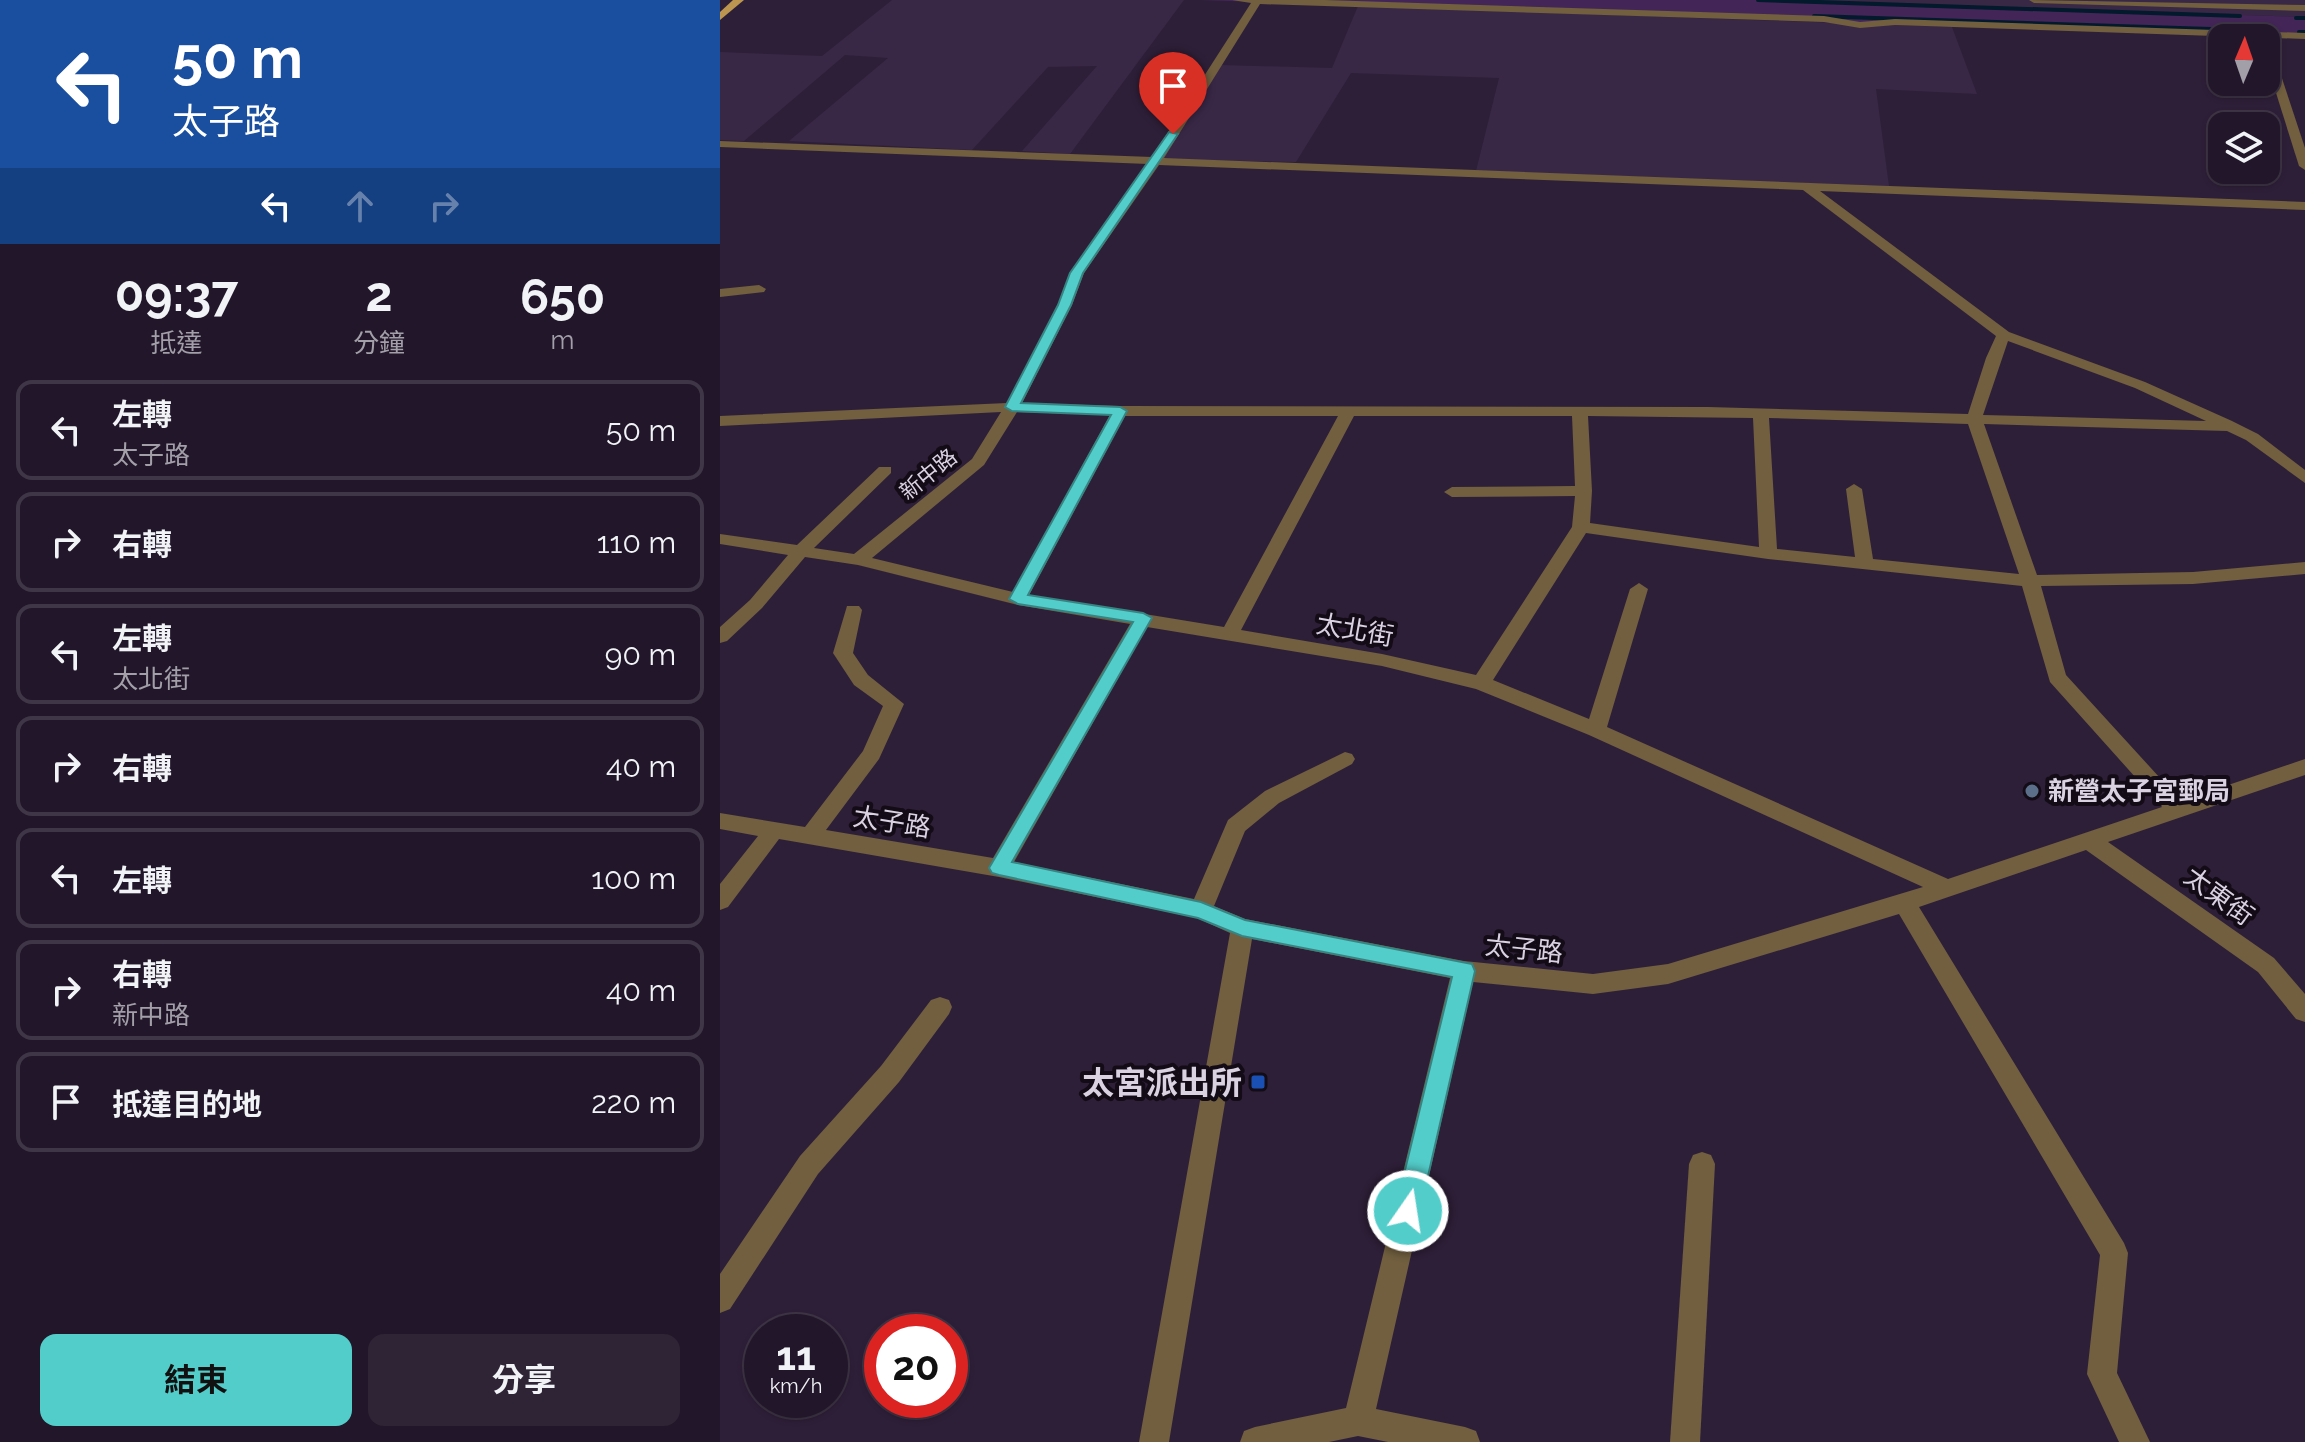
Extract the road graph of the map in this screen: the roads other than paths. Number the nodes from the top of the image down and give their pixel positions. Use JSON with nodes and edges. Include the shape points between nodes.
{"nodes":[{"id":1,"x":739,"y":0,"type":"edge"},
{"id":2,"x":1237,"y":0,"type":"edge"},
{"id":3,"x":1258,"y":0,"type":"edge"},
{"id":4,"x":2034,"y":0,"type":"edge"},
{"id":5,"x":2305,"y":8,"type":"edge"},
{"id":6,"x":2264,"y":12,"type":"edge"},
{"id":7,"x":720,"y":17,"type":"edge"},
{"id":8,"x":2299,"y":35,"type":"edge"},
{"id":9,"x":2208,"y":36,"type":"edge"},
{"id":10,"x":2305,"y":49,"type":"edge"},
{"id":11,"x":2280,"y":89,"type":"edge"},
{"id":12,"x":720,"y":144,"type":"edge"},
{"id":13,"x":1156,"y":161,"type":"junction"},
{"id":14,"x":2305,"y":166,"type":"edge"},
{"id":15,"x":1803,"y":184,"type":"junction"},
{"id":16,"x":2305,"y":206,"type":"edge"},
{"id":17,"x":759,"y":289,"type":"dead end"},
{"id":18,"x":720,"y":293,"type":"edge"},
{"id":19,"x":2004,"y":335,"type":"junction"},
{"id":20,"x":1012,"y":407,"type":"junction"},
{"id":21,"x":1120,"y":411,"type":"junction"},
{"id":22,"x":1348,"y":412,"type":"junction"},
{"id":23,"x":1580,"y":413,"type":"junction"},
{"id":24,"x":1761,"y":414,"type":"junction"},
{"id":25,"x":1974,"y":419,"type":"junction"},
{"id":26,"x":720,"y":421,"type":"edge"},
{"id":27,"x":2230,"y":426,"type":"junction"},
{"id":28,"x":885,"y":470,"type":"dead end"},
{"id":29,"x":2305,"y":478,"type":"edge"},
{"id":30,"x":1854,"y":489,"type":"dead end"},
{"id":31,"x":1584,"y":491,"type":"junction"},
{"id":32,"x":1452,"y":492,"type":"dead end"},
{"id":33,"x":1581,"y":527,"type":"junction"},
{"id":34,"x":720,"y":539,"type":"edge"},
{"id":35,"x":800,"y":552,"type":"junction"},
{"id":36,"x":1768,"y":554,"type":"junction"},
{"id":37,"x":858,"y":560,"type":"junction"},
{"id":38,"x":1865,"y":563,"type":"junction"},
{"id":39,"x":2305,"y":568,"type":"edge"},
{"id":40,"x":2030,"y":581,"type":"junction"},
{"id":41,"x":1639,"y":589,"type":"dead end"},
{"id":42,"x":1018,"y":599,"type":"junction"},
{"id":43,"x":853,"y":610,"type":"dead end"},
{"id":44,"x":1143,"y":618,"type":"junction"},
{"id":45,"x":1230,"y":634,"type":"junction"},
{"id":46,"x":720,"y":637,"type":"edge"},
{"id":47,"x":1481,"y":683,"type":"junction"},
{"id":48,"x":1596,"y":730,"type":"junction"},
{"id":49,"x":1345,"y":759,"type":"dead end"},
{"id":50,"x":2305,"y":767,"type":"edge"},
{"id":51,"x":2176,"y":809,"type":"junction"},
{"id":52,"x":720,"y":821,"type":"edge"},
{"id":53,"x":774,"y":830,"type":"junction"},
{"id":54,"x":809,"y":837,"type":"junction"},
{"id":55,"x":2088,"y":840,"type":"junction"},
{"id":56,"x":999,"y":868,"type":"junction"},
{"id":57,"x":1946,"y":888,"type":"junction"},
{"id":58,"x":720,"y":901,"type":"edge"},
{"id":59,"x":1904,"y":903,"type":"junction"},
{"id":60,"x":1201,"y":910,"type":"junction"},
{"id":61,"x":1242,"y":928,"type":"junction"},
{"id":62,"x":1464,"y":971,"type":"junction"},
{"id":63,"x":940,"y":1007,"type":"dead end"},
{"id":64,"x":2305,"y":1012,"type":"edge"},
{"id":65,"x":1702,"y":1164,"type":"dead end"},
{"id":66,"x":720,"y":1299,"type":"edge"},
{"id":67,"x":1358,"y":1421,"type":"junction"},
{"id":68,"x":1154,"y":1442,"type":"edge"},
{"id":69,"x":1255,"y":1442,"type":"edge"},
{"id":70,"x":1465,"y":1442,"type":"edge"},
{"id":71,"x":1685,"y":1442,"type":"edge"},
{"id":72,"x":2135,"y":1442,"type":"edge"}],
"edges":[{"from":1,"to":7,"type":"main road"},
{"from":2,"to":3,"type":"street"},
{"from":3,"to":9,"type":"street"},
{"from":3,"to":13,"type":"street","name":"新中路"},
{"from":4,"to":6,"type":"street"},
{"from":5,"to":6,"type":"street"},
{"from":8,"to":10,"type":"street"},
{"from":11,"to":14,"type":"street"},
{"from":12,"to":13,"type":"street"},
{"from":13,"to":15,"type":"street"},
{"from":13,"to":20,"type":"street","name":"新中路","via":[[1077,273]]},
{"from":15,"to":16,"type":"street"},
{"from":15,"to":19,"type":"street"},
{"from":17,"to":18,"type":"street"},
{"from":19,"to":25,"type":"street"},
{"from":19,"to":27,"type":"street","via":[[2140,385]]},
{"from":20,"to":21,"type":"street"},
{"from":20,"to":26,"type":"street"},
{"from":20,"to":37,"type":"street","name":"新中路","via":[[978,462]]},
{"from":21,"to":22,"type":"street"},
{"from":21,"to":42,"type":"street"},
{"from":22,"to":23,"type":"street"},
{"from":22,"to":45,"type":"street"},
{"from":23,"to":24,"type":"street"},
{"from":23,"to":31,"type":"street"},
{"from":24,"to":25,"type":"street"},
{"from":24,"to":36,"type":"street"},
{"from":25,"to":27,"type":"street"},
{"from":25,"to":40,"type":"street"},
{"from":27,"to":29,"type":"street"},
{"from":28,"to":35,"type":"street"},
{"from":30,"to":38,"type":"street"},
{"from":31,"to":32,"type":"street"},
{"from":31,"to":33,"type":"street"},
{"from":33,"to":36,"type":"street"},
{"from":33,"to":47,"type":"street"},
{"from":34,"to":35,"type":"street","name":"太北街"},
{"from":35,"to":37,"type":"street","name":"太北街"},
{"from":35,"to":46,"type":"street"},
{"from":36,"to":38,"type":"street"},
{"from":37,"to":42,"type":"street","name":"太北街"},
{"from":38,"to":40,"type":"street"},
{"from":39,"to":40,"type":"street","via":[[2193,578]]},
{"from":40,"to":51,"type":"street","via":[[2057,677]]},
{"from":41,"to":48,"type":"street"},
{"from":42,"to":44,"type":"street","name":"太北街"},
{"from":43,"to":54,"type":"street","via":[[843,653],[861,680],[894,704],[872,754]]},
{"from":44,"to":45,"type":"street","name":"太北街"},
{"from":44,"to":56,"type":"street"},
{"from":45,"to":47,"type":"street","name":"太北街"},
{"from":47,"to":48,"type":"street","name":"太北街"},
{"from":48,"to":57,"type":"street","name":"太北街"},
{"from":49,"to":60,"type":"street","via":[[1272,797],[1236,826]]},
{"from":50,"to":51,"type":"street","name":"太子路"},
{"from":51,"to":55,"type":"street","name":"太子路"},
{"from":52,"to":53,"type":"street","name":"太子路"},
{"from":53,"to":54,"type":"street","name":"太子路"},
{"from":53,"to":58,"type":"street"},
{"from":54,"to":56,"type":"street","name":"太子路"},
{"from":55,"to":57,"type":"street","name":"太子路"},
{"from":55,"to":64,"type":"street","name":"太東街","via":[[2266,965]]},
{"from":56,"to":60,"type":"street","name":"太子路"},
{"from":57,"to":59,"type":"street","name":"太子路"},
{"from":59,"to":62,"type":"street","name":"太子路","via":[[1668,974],[1593,984]]},
{"from":59,"to":72,"type":"street","via":[[2114,1253],[2102,1374]]},
{"from":60,"to":61,"type":"street","name":"太子路"},
{"from":61,"to":62,"type":"street","name":"太子路"},
{"from":61,"to":68,"type":"street"},
{"from":62,"to":67,"type":"street"},
{"from":63,"to":66,"type":"street","via":[[890,1074],[809,1165]]},
{"from":65,"to":71,"type":"street"},
{"from":67,"to":69,"type":"street"},
{"from":67,"to":70,"type":"street"}]}
